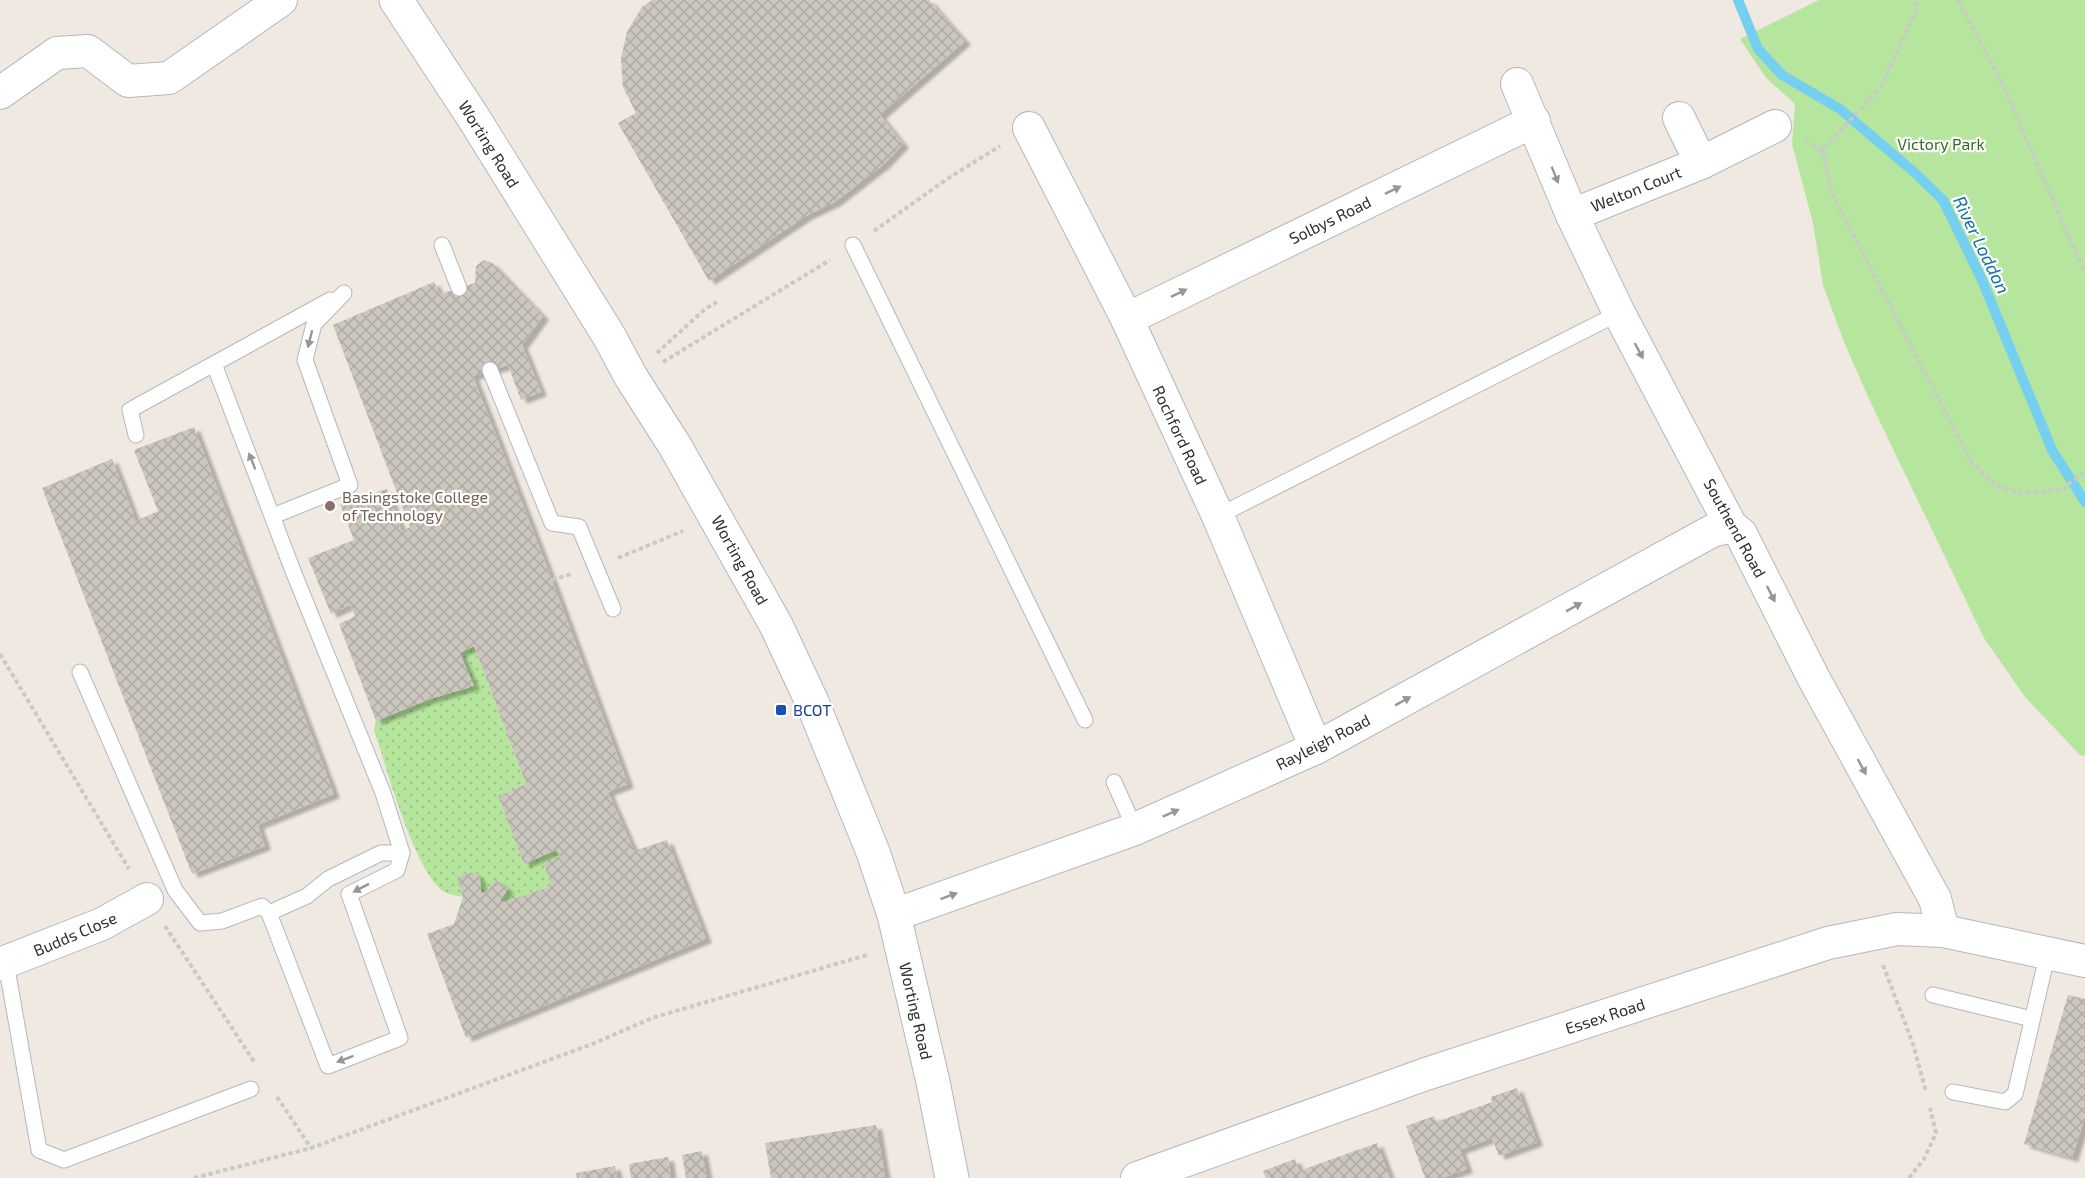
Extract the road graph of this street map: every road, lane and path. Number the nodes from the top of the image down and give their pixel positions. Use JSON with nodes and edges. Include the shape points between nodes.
{"nodes":[{"id":1,"x":281,"y":0,"type":"edge"},
{"id":2,"x":396,"y":0,"type":"edge"},
{"id":3,"x":1917,"y":0,"type":"edge"},
{"id":4,"x":1958,"y":0,"type":"edge"},
{"id":5,"x":1517,"y":84,"type":"dead end"},
{"id":6,"x":0,"y":93,"type":"edge"},
{"id":7,"x":1679,"y":118,"type":"dead end"},
{"id":8,"x":1534,"y":121,"type":"junction"},
{"id":9,"x":1775,"y":126,"type":"dead end"},
{"id":10,"x":1029,"y":128,"type":"joint"},
{"id":11,"x":1841,"y":130,"type":"dead end"},
{"id":12,"x":1822,"y":150,"type":"dead end"},
{"id":13,"x":1701,"y":163,"type":"junction"},
{"id":14,"x":1572,"y":215,"type":"junction"},
{"id":15,"x":442,"y":245,"type":"dead end"},
{"id":16,"x":853,"y":245,"type":"junction"},
{"id":17,"x":2085,"y":273,"type":"edge"},
{"id":18,"x":459,"y":288,"type":"dead end"},
{"id":19,"x":717,"y":302,"type":"dead end"},
{"id":20,"x":1619,"y":313,"type":"junction"},
{"id":21,"x":1127,"y":319,"type":"junction"},
{"id":22,"x":654,"y":354,"type":"dead end"},
{"id":23,"x":214,"y":364,"type":"junction"},
{"id":24,"x":654,"y":367,"type":"dead end"},
{"id":25,"x":490,"y":370,"type":"dead end"},
{"id":26,"x":136,"y":435,"type":"dead end"},
{"id":27,"x":2085,"y":472,"type":"edge"},
{"id":28,"x":273,"y":516,"type":"junction"},
{"id":29,"x":1218,"y":516,"type":"junction"},
{"id":30,"x":1731,"y":526,"type":"junction"},
{"id":31,"x":684,"y":530,"type":"dead end"},
{"id":32,"x":621,"y":557,"type":"dead end"},
{"id":33,"x":613,"y":609,"type":"dead end"},
{"id":34,"x":0,"y":654,"type":"edge"},
{"id":35,"x":80,"y":672,"type":"dead end"},
{"id":36,"x":1085,"y":720,"type":"dead end"},
{"id":37,"x":1316,"y":748,"type":"junction"},
{"id":38,"x":1114,"y":782,"type":"dead end"},
{"id":39,"x":1135,"y":830,"type":"junction"},
{"id":40,"x":402,"y":853,"type":"junction"},
{"id":41,"x":147,"y":900,"type":"junction"},
{"id":42,"x":269,"y":913,"type":"junction"},
{"id":43,"x":894,"y":915,"type":"junction"},
{"id":44,"x":1943,"y":931,"type":"junction"},
{"id":45,"x":1871,"y":934,"type":"junction"},
{"id":46,"x":2048,"y":952,"type":"junction"},
{"id":47,"x":868,"y":955,"type":"dead end"},
{"id":48,"x":2085,"y":961,"type":"edge"},
{"id":49,"x":3,"y":963,"type":"edge"},
{"id":50,"x":1933,"y":995,"type":"dead end"},
{"id":51,"x":2032,"y":1019,"type":"junction"},
{"id":52,"x":255,"y":1064,"type":"dead end"},
{"id":53,"x":251,"y":1089,"type":"dead end"},
{"id":54,"x":274,"y":1092,"type":"dead end"},
{"id":55,"x":1953,"y":1092,"type":"dead end"},
{"id":56,"x":311,"y":1148,"type":"junction"},
{"id":57,"x":194,"y":1178,"type":"edge"},
{"id":58,"x":952,"y":1178,"type":"edge"},
{"id":59,"x":1137,"y":1178,"type":"edge"},
{"id":60,"x":1909,"y":1178,"type":"edge"}],
"edges":[{"from":1,"to":6,"type":"street","via":[[169,78],[128,81],[88,51],[57,53]]},
{"from":2,"to":43,"type":"street","name":"Worting Road","via":[[609,336],[776,625],[812,702],[873,852]]},
{"from":3,"to":11,"type":"path","via":[[1882,86]]},
{"from":4,"to":17,"type":"path","via":[[2000,79]]},
{"from":5,"to":8,"type":"street","name":"Southend Road"},
{"from":7,"to":13,"type":"street","name":"Welton Court"},
{"from":8,"to":14,"type":"street","name":"Southend Road","one_way":true},
{"from":21,"to":8,"type":"street","name":"Solbys Road","one_way":true},
{"from":9,"to":13,"type":"street","name":"Welton Court"},
{"from":10,"to":16,"type":"path"},
{"from":10,"to":21,"type":"street","name":"Rochford Road"},
{"from":12,"to":27,"type":"path","via":[[1832,194],[1972,463],[1995,485],[2019,493],[2064,490]]},
{"from":13,"to":14,"type":"street","name":"Welton Court"},
{"from":14,"to":20,"type":"street","name":"Southend Road"},
{"from":15,"to":18,"type":"lane"},
{"from":16,"to":24,"type":"path"},
{"from":16,"to":36,"type":"lane"},
{"from":19,"to":22,"type":"path"},
{"from":20,"to":29,"type":"lane"},
{"from":20,"to":30,"type":"street","name":"Southend Road","one_way":true},
{"from":21,"to":29,"type":"street","name":"Rochford Road"},
{"from":23,"to":26,"type":"lane","via":[[130,410]]},
{"from":28,"to":23,"type":"lane","one_way":true},
{"from":23,"to":28,"type":"lane","one_way":true,"via":[[344,293],[314,324],[305,360],[350,485]]},
{"from":25,"to":33,"type":"lane","via":[[552,523],[579,527]]},
{"from":28,"to":40,"type":"lane"},
{"from":29,"to":37,"type":"street","name":"Rochford Road"},
{"from":37,"to":30,"type":"street","name":"Rayleigh Road","one_way":true,"via":[[1712,531]]},
{"from":30,"to":44,"type":"street","name":"Southend Road","one_way":true,"via":[[1741,534],[1813,677],[1935,899]]},
{"from":31,"to":32,"type":"path"},
{"from":34,"to":41,"type":"path"},
{"from":35,"to":42,"type":"lane","via":[[175,890],[200,923],[222,921],[262,906]]},
{"from":39,"to":37,"type":"street","name":"Rayleigh Road","one_way":true},
{"from":38,"to":39,"type":"lane"},
{"from":43,"to":39,"type":"street","name":"Rayleigh Road","one_way":true},
{"from":40,"to":42,"type":"lane","via":[[381,853]]},
{"from":40,"to":42,"type":"lane","one_way":true,"via":[[397,870],[349,894],[400,1038],[328,1066]]},
{"from":41,"to":49,"type":"street","name":"Budds Close","via":[[102,924]]},
{"from":41,"to":52,"type":"path"},
{"from":43,"to":58,"type":"street","name":"Worting Road"},
{"from":44,"to":45,"type":"street","name":"Essex Road","via":[[1897,929]]},
{"from":44,"to":46,"type":"street","name":"Essex Road"},
{"from":45,"to":59,"type":"street","name":"Essex Road","via":[[1828,942],[1426,1074]]},
{"from":45,"to":60,"type":"path","via":[[1913,1044],[1936,1133],[1924,1159]]},
{"from":46,"to":48,"type":"street","name":"Essex Road"},
{"from":46,"to":51,"type":"lane"},
{"from":47,"to":56,"type":"path","via":[[652,1018],[595,1043]]},
{"from":49,"to":53,"type":"lane","via":[[39,1150],[64,1160]]},
{"from":50,"to":51,"type":"lane"},
{"from":51,"to":55,"type":"lane","via":[[2015,1094],[2005,1102]]},
{"from":54,"to":56,"type":"path"},
{"from":56,"to":57,"type":"path"}]}
